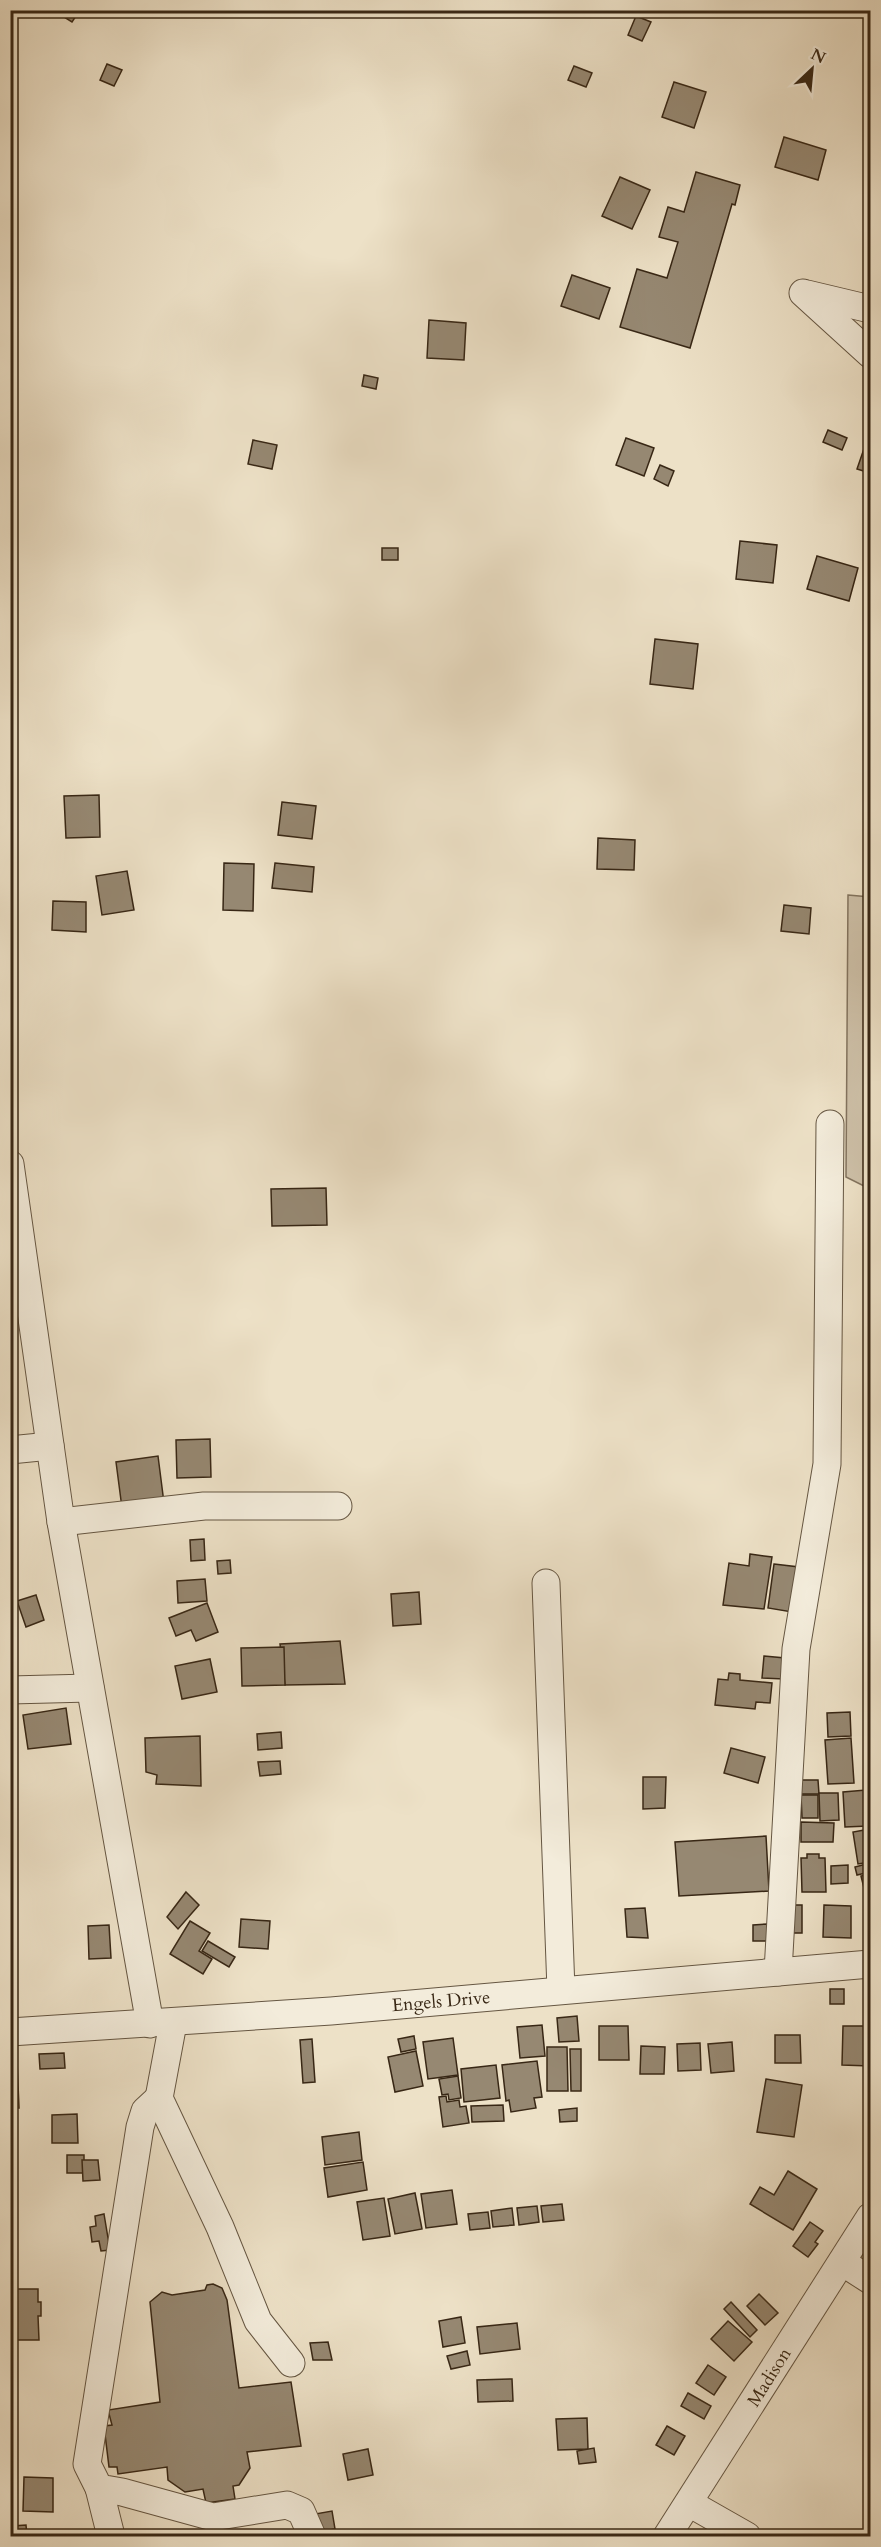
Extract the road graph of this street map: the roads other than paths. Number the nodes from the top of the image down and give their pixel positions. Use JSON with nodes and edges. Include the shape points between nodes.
{"nodes":[{"id":1,"x":870,"y":309,"type":"edge"},
{"id":2,"x":870,"y":354,"type":"edge"},
{"id":3,"x":830,"y":1124,"type":"dead end"},
{"id":4,"x":10,"y":1164,"type":"edge"},
{"id":5,"x":19,"y":1285,"type":"edge"},
{"id":6,"x":50,"y":1446,"type":"junction"},
{"id":7,"x":10,"y":1450,"type":"edge"},
{"id":8,"x":338,"y":1506,"type":"dead end"},
{"id":9,"x":61,"y":1522,"type":"junction"},
{"id":10,"x":546,"y":1583,"type":"dead end"},
{"id":11,"x":90,"y":1689,"type":"junction"},
{"id":12,"x":10,"y":1690,"type":"edge"},
{"id":13,"x":870,"y":1964,"type":"edge"},
{"id":14,"x":778,"y":1972,"type":"junction"},
{"id":15,"x":561,"y":1990,"type":"junction"},
{"id":16,"x":162,"y":2024,"type":"junction"},
{"id":17,"x":10,"y":2032,"type":"edge"},
{"id":18,"x":159,"y":2098,"type":"junction"},
{"id":19,"x":870,"y":2217,"type":"edge"},
{"id":20,"x":842,"y":2262,"type":"junction"},
{"id":21,"x":870,"y":2280,"type":"edge"},
{"id":22,"x":291,"y":2363,"type":"dead end"},
{"id":23,"x":99,"y":2488,"type":"junction"},
{"id":24,"x":688,"y":2503,"type":"junction"},
{"id":25,"x":111,"y":2536,"type":"edge"},
{"id":26,"x":312,"y":2536,"type":"edge"},
{"id":27,"x":667,"y":2536,"type":"edge"},
{"id":28,"x":747,"y":2536,"type":"edge"}],
"edges":[{"from":1,"to":2,"type":"street","via":[[804,293]]},
{"from":3,"to":14,"type":"street","via":[[827,1464],[796,1649]]},
{"from":4,"to":5,"type":"street"},
{"from":5,"to":6,"type":"street"},
{"from":6,"to":7,"type":"street"},
{"from":6,"to":9,"type":"street"},
{"from":8,"to":9,"type":"street","via":[[204,1506]]},
{"from":9,"to":11,"type":"street"},
{"from":10,"to":15,"type":"street"},
{"from":11,"to":12,"type":"street"},
{"from":11,"to":16,"type":"street"},
{"from":13,"to":14,"type":"street","name":"Engels Drive"},
{"from":14,"to":15,"type":"street","name":"Engels Drive"},
{"from":15,"to":16,"type":"street","name":"Engels Drive"},
{"from":16,"to":17,"type":"street","name":"Engels Drive"},
{"from":16,"to":18,"type":"street"},
{"from":18,"to":22,"type":"street","via":[[220,2227],[258,2321]]},
{"from":18,"to":23,"type":"street","via":[[146,2111],[140,2127],[87,2464]]},
{"from":19,"to":20,"type":"street","name":"Madison"},
{"from":20,"to":21,"type":"street"},
{"from":20,"to":24,"type":"street","name":"Madison"},
{"from":23,"to":25,"type":"street"},
{"from":23,"to":26,"type":"street","via":[[213,2517],[287,2505],[301,2511]]},
{"from":24,"to":27,"type":"street","name":"Madison"},
{"from":24,"to":28,"type":"street"}]}
